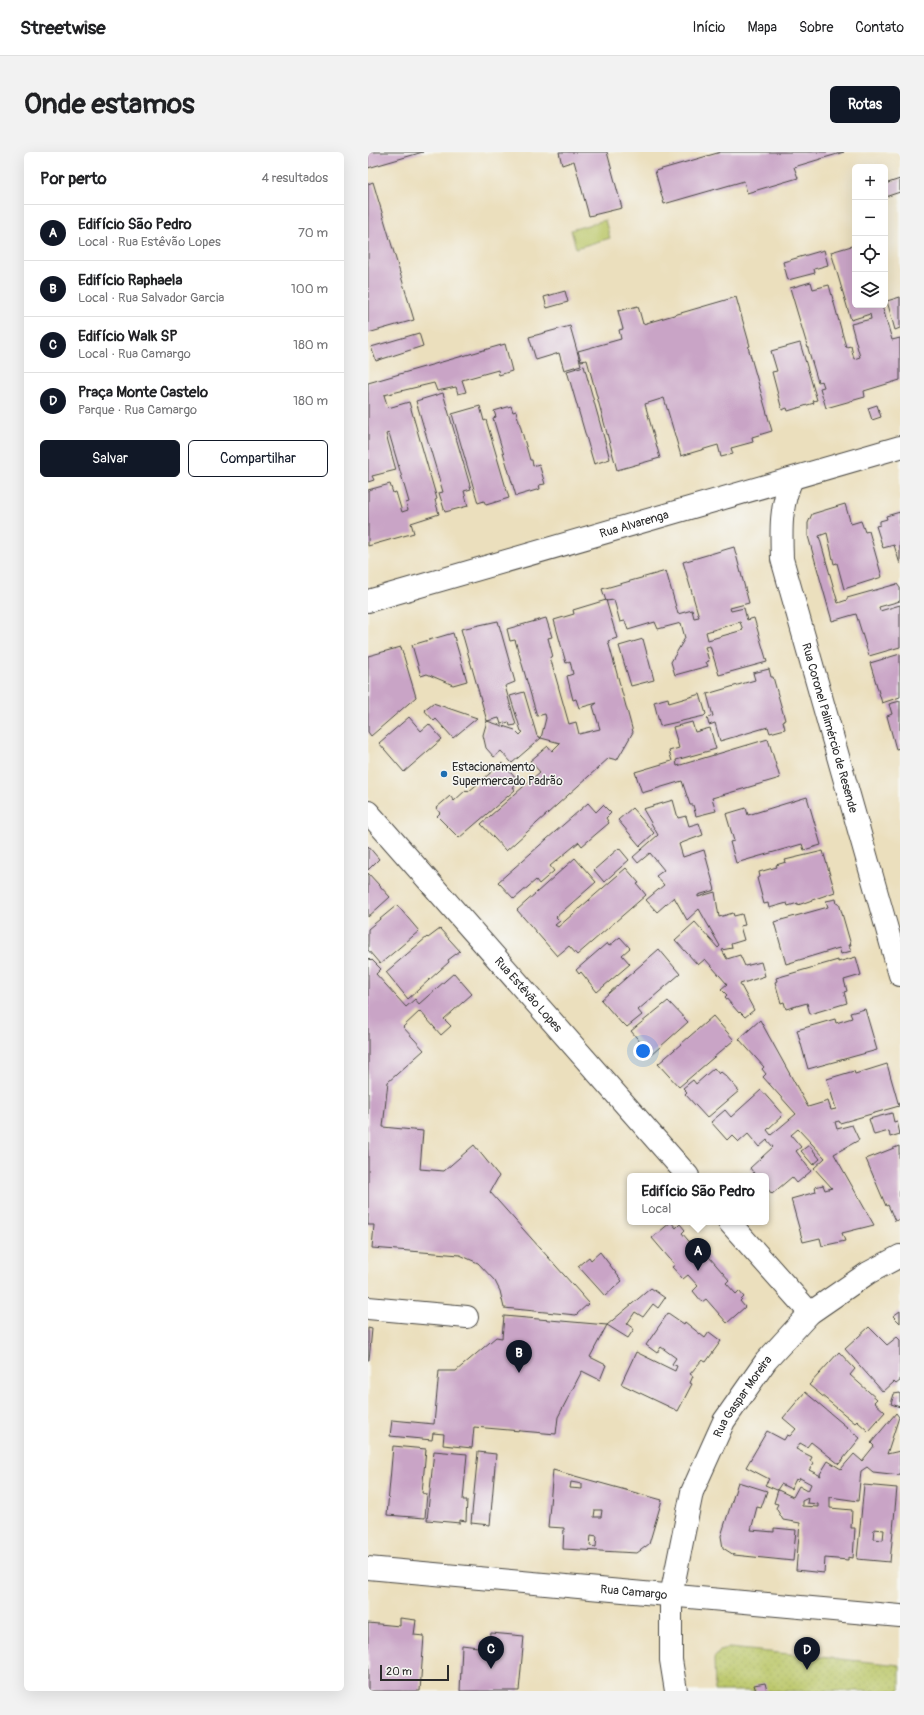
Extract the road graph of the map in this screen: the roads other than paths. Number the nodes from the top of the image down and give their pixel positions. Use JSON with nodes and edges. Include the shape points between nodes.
{"nodes":[{"id":1,"x":900,"y":447,"type":"edge"},
{"id":2,"x":792,"y":479,"type":"junction"},
{"id":3,"x":368,"y":601,"type":"edge"},
{"id":4,"x":368,"y":812,"type":"edge"},
{"id":5,"x":900,"y":975,"type":"edge"},
{"id":6,"x":685,"y":1173,"type":"edge"},
{"id":7,"x":732,"y":1225,"type":"edge"},
{"id":8,"x":900,"y":1256,"type":"edge"},
{"id":9,"x":368,"y":1308,"type":"edge"},
{"id":10,"x":810,"y":1313,"type":"junction"},
{"id":11,"x":467,"y":1317,"type":"dead end"},
{"id":12,"x":368,"y":1568,"type":"edge"},
{"id":13,"x":671,"y":1596,"type":"junction"},
{"id":14,"x":900,"y":1616,"type":"edge"},
{"id":15,"x":676,"y":1691,"type":"edge"}],
"edges":[{"from":1,"to":2,"type":"street","name":"Rua Alvarenga"},
{"from":2,"to":3,"type":"street","name":"Rua Alvarenga"},
{"from":2,"to":5,"type":"street","name":"Rua Coronel Palimércio de Resende","via":[[786,493],[781,520],[782,559]]},
{"from":4,"to":6,"type":"street","name":"Rua Estêvão Lopes"},
{"from":7,"to":10,"type":"street"},
{"from":8,"to":10,"type":"street","name":"Rua Gaspar Moreira"},
{"from":9,"to":11,"type":"street"},
{"from":10,"to":13,"type":"street","name":"Rua Gaspar Moreira","via":[[766,1361],[724,1421],[692,1492]]},
{"from":12,"to":13,"type":"street","name":"Rua Camargo"},
{"from":13,"to":14,"type":"street","name":"Rua Camargo"},
{"from":13,"to":15,"type":"street","name":"Rua Gaspar Moreira","via":[[671,1660]]}]}
